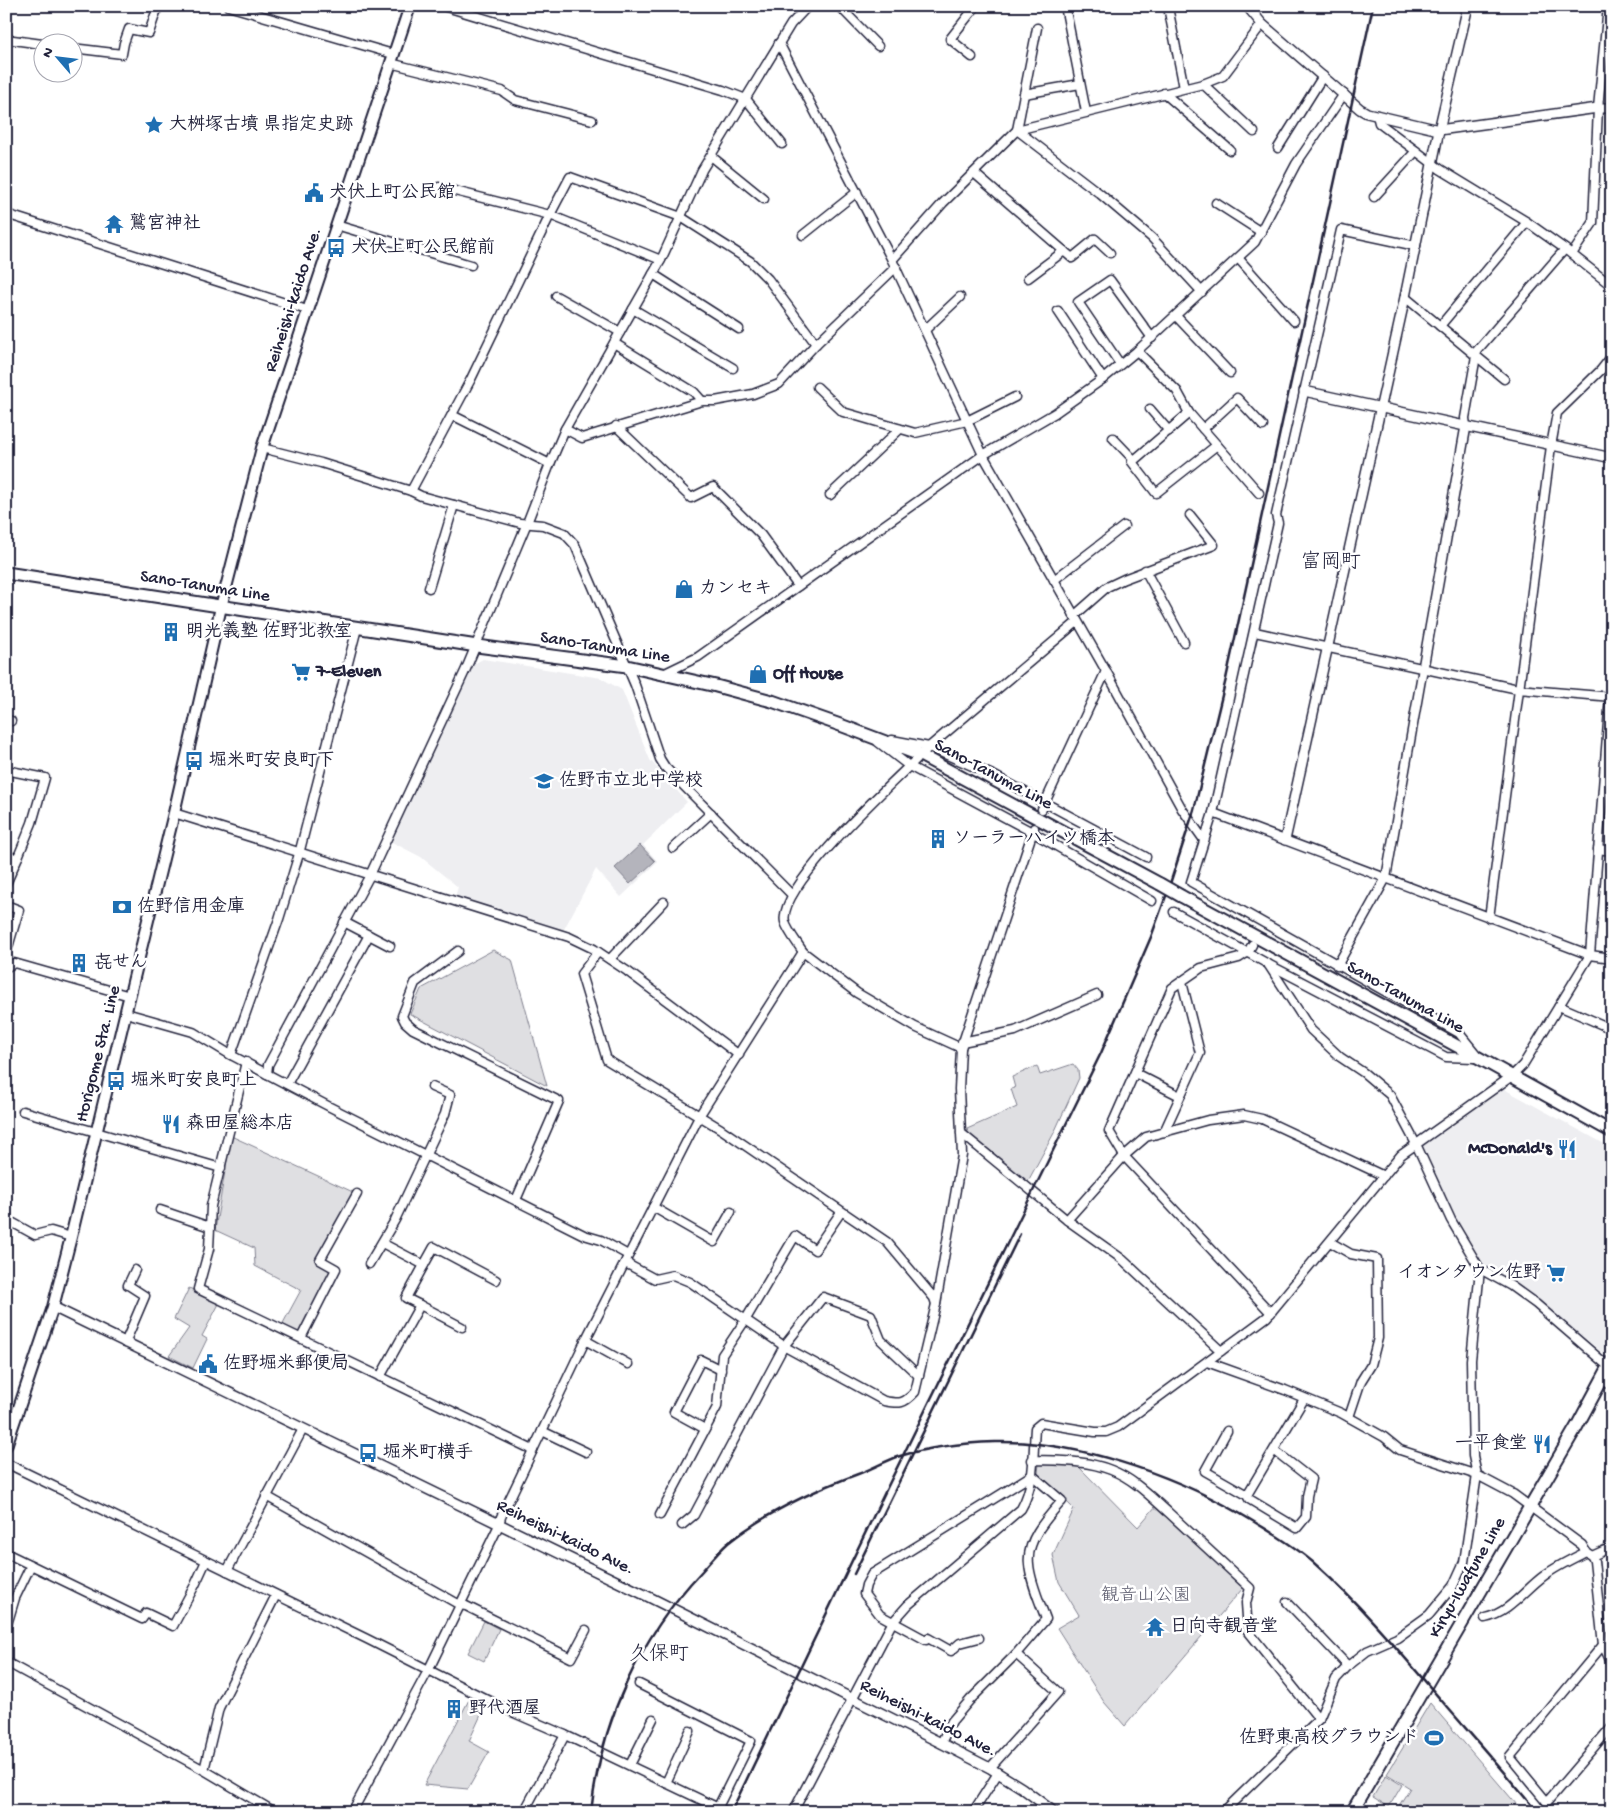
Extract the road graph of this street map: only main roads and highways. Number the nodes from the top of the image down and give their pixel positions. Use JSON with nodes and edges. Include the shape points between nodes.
{"nodes":[{"id":1,"x":410,"y":6,"type":"edge"},
{"id":2,"x":6,"y":573,"type":"edge"},
{"id":3,"x":221,"y":607,"type":"junction"},
{"id":4,"x":1612,"y":1132,"type":"edge"},
{"id":5,"x":1610,"y":1364,"type":"edge"},
{"id":6,"x":1607,"y":1383,"type":"edge"},
{"id":7,"x":6,"y":1446,"type":"edge"},
{"id":8,"x":1352,"y":1812,"type":"edge"}],
"edges":[{"from":1,"to":3,"type":"main road","name":"Reiheishi-kaido Ave.","via":[[262,448]]},
{"from":2,"to":3,"type":"main road","name":"Sano-Tanuma Line"},
{"from":3,"to":4,"type":"main road","name":"Sano-Tanuma Line","bridge":true,"via":[[627,666],[772,701],[924,751]]},
{"from":3,"to":7,"type":"main road","name":"Horigome Sta. Line","via":[[71,1237],[53,1307]]},
{"from":5,"to":6,"type":"main road","name":"Kiryu-Iwafune Line"},
{"from":6,"to":8,"type":"main road","name":"Kiryu-Iwafune Line"}]}
